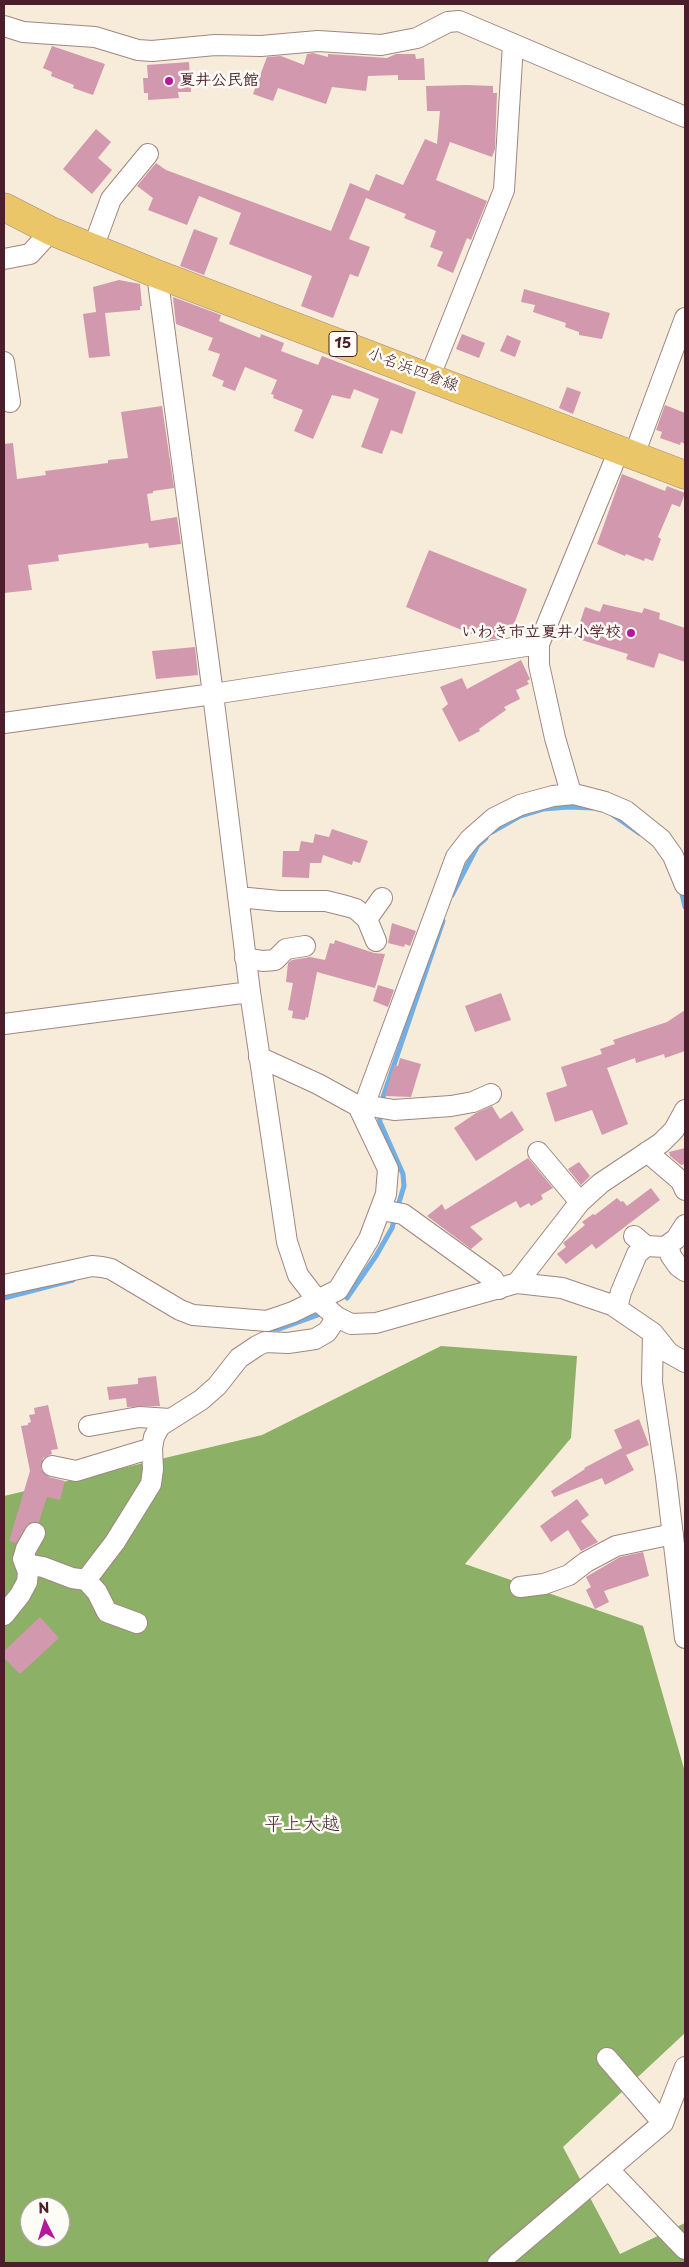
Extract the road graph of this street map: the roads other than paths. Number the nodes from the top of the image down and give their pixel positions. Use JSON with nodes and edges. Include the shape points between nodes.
{"nodes":[{"id":1,"x":4,"y":26,"type":"edge"},
{"id":2,"x":513,"y":44,"type":"junction"},
{"id":3,"x":685,"y":117,"type":"edge"},
{"id":4,"x":148,"y":154,"type":"dead end"},
{"id":5,"x":4,"y":207,"type":"edge"},
{"id":6,"x":51,"y":231,"type":"junction"},
{"id":7,"x":93,"y":248,"type":"junction"},
{"id":8,"x":4,"y":259,"type":"edge"},
{"id":9,"x":156,"y":274,"type":"junction"},
{"id":10,"x":685,"y":318,"type":"edge"},
{"id":11,"x":4,"y":362,"type":"edge"},
{"id":12,"x":430,"y":376,"type":"junction"},
{"id":13,"x":10,"y":402,"type":"dead end"},
{"id":14,"x":626,"y":452,"type":"junction"},
{"id":15,"x":685,"y":475,"type":"edge"},
{"id":16,"x":539,"y":644,"type":"junction"},
{"id":17,"x":213,"y":694,"type":"junction"},
{"id":18,"x":4,"y":723,"type":"edge"},
{"id":19,"x":571,"y":793,"type":"junction"},
{"id":20,"x":685,"y":885,"type":"edge"},
{"id":21,"x":238,"y":897,"type":"junction"},
{"id":22,"x":382,"y":898,"type":"dead end"},
{"id":23,"x":366,"y":919,"type":"junction"},
{"id":24,"x":376,"y":942,"type":"dead end"},
{"id":25,"x":304,"y":946,"type":"dead end"},
{"id":26,"x":246,"y":958,"type":"junction"},
{"id":27,"x":250,"y":992,"type":"junction"},
{"id":28,"x":4,"y":1024,"type":"edge"},
{"id":29,"x":259,"y":1056,"type":"junction"},
{"id":30,"x":491,"y":1094,"type":"dead end"},
{"id":31,"x":372,"y":1108,"type":"junction"},
{"id":32,"x":685,"y":1110,"type":"edge"},
{"id":33,"x":538,"y":1152,"type":"dead end"},
{"id":34,"x":647,"y":1152,"type":"junction"},
{"id":35,"x":685,"y":1190,"type":"edge"},
{"id":36,"x":580,"y":1202,"type":"junction"},
{"id":37,"x":393,"y":1212,"type":"junction"},
{"id":38,"x":685,"y":1225,"type":"edge"},
{"id":39,"x":668,"y":1245,"type":"junction"},
{"id":40,"x":685,"y":1271,"type":"edge"},
{"id":41,"x":4,"y":1285,"type":"edge"},
{"id":42,"x":508,"y":1286,"type":"junction"},
{"id":43,"x":318,"y":1301,"type":"junction"},
{"id":44,"x":617,"y":1308,"type":"junction"},
{"id":45,"x":338,"y":1317,"type":"junction"},
{"id":46,"x":653,"y":1333,"type":"junction"},
{"id":47,"x":685,"y":1362,"type":"edge"},
{"id":48,"x":170,"y":1419,"type":"junction"},
{"id":49,"x":89,"y":1426,"type":"dead end"},
{"id":50,"x":152,"y":1448,"type":"junction"},
{"id":51,"x":52,"y":1466,"type":"dead end"},
{"id":52,"x":35,"y":1533,"type":"dead end"},
{"id":53,"x":673,"y":1534,"type":"junction"},
{"id":54,"x":26,"y":1564,"type":"junction"},
{"id":55,"x":86,"y":1580,"type":"junction"},
{"id":56,"x":520,"y":1587,"type":"dead end"},
{"id":57,"x":4,"y":1615,"type":"edge"},
{"id":58,"x":137,"y":1623,"type":"dead end"},
{"id":59,"x":685,"y":1638,"type":"edge"},
{"id":60,"x":607,"y":2058,"type":"dead end"},
{"id":61,"x":685,"y":2067,"type":"edge"},
{"id":62,"x":663,"y":2123,"type":"junction"},
{"id":63,"x":609,"y":2170,"type":"junction"},
{"id":64,"x":685,"y":2249,"type":"edge"},
{"id":65,"x":498,"y":2263,"type":"edge"}],
"edges":[{"from":1,"to":2,"type":"street","via":[[23,32],[95,37],[152,51],[318,41],[381,45],[417,38],[448,22],[459,22]]},
{"from":2,"to":3,"type":"street"},
{"from":2,"to":12,"type":"street","via":[[504,190]]},
{"from":4,"to":7,"type":"street","via":[[111,199]]},
{"from":5,"to":6,"type":"main road","name":"小名浜四倉線","number":"15"},
{"from":6,"to":7,"type":"main road","name":"小名浜四倉線","number":"15"},
{"from":6,"to":8,"type":"street","via":[[30,254]]},
{"from":7,"to":9,"type":"main road","name":"小名浜四倉線","number":"15"},
{"from":9,"to":12,"type":"main road","name":"小名浜四倉線","number":"15"},
{"from":9,"to":17,"type":"street"},
{"from":10,"to":14,"type":"street"},
{"from":11,"to":13,"type":"street"},
{"from":12,"to":14,"type":"main road","name":"小名浜四倉線","number":"15"},
{"from":14,"to":15,"type":"main road","name":"小名浜四倉線","number":"15"},
{"from":14,"to":16,"type":"street"},
{"from":16,"to":17,"type":"street"},
{"from":16,"to":19,"type":"street","via":[[539,665]]},
{"from":17,"to":18,"type":"street"},
{"from":17,"to":21,"type":"street"},
{"from":19,"to":20,"type":"street","via":[[605,802],[641,822],[667,848]]},
{"from":19,"to":31,"type":"street","via":[[539,799],[508,810],[483,826],[456,857]]},
{"from":21,"to":23,"type":"street","via":[[326,902],[356,909]]},
{"from":21,"to":26,"type":"street"},
{"from":22,"to":23,"type":"street"},
{"from":23,"to":24,"type":"street"},
{"from":25,"to":26,"type":"street","via":[[286,949],[275,960]]},
{"from":26,"to":27,"type":"street"},
{"from":27,"to":28,"type":"street"},
{"from":27,"to":29,"type":"street"},
{"from":29,"to":31,"type":"street","via":[[358,1106]]},
{"from":29,"to":43,"type":"street","via":[[288,1242],[298,1275]]},
{"from":30,"to":31,"type":"street","via":[[451,1106],[394,1110]]},
{"from":31,"to":37,"type":"street","via":[[388,1169],[386,1194]]},
{"from":32,"to":34,"type":"street","via":[[674,1130]]},
{"from":33,"to":36,"type":"street"},
{"from":34,"to":35,"type":"street","via":[[681,1181]]},
{"from":34,"to":36,"type":"street","via":[[601,1183]]},
{"from":36,"to":42,"type":"street"},
{"from":37,"to":42,"type":"street","via":[[493,1280]]},
{"from":37,"to":43,"type":"street","via":[[369,1239],[338,1290]]},
{"from":38,"to":39,"type":"street"},
{"from":39,"to":40,"type":"street","via":[[671,1256]]},
{"from":39,"to":44,"type":"street","via":[[640,1241]]},
{"from":41,"to":43,"type":"street","via":[[92,1266],[110,1269],[193,1315],[266,1321]]},
{"from":42,"to":44,"type":"street","via":[[562,1288]]},
{"from":42,"to":45,"type":"street","via":[[376,1323],[351,1324]]},
{"from":43,"to":45,"type":"street"},
{"from":44,"to":46,"type":"street"},
{"from":45,"to":48,"type":"street","via":[[327,1332],[315,1339],[288,1344],[265,1342],[257,1346],[239,1358],[201,1400]]},
{"from":46,"to":47,"type":"street","via":[[669,1353]]},
{"from":46,"to":53,"type":"street","via":[[652,1382]]},
{"from":48,"to":49,"type":"street","via":[[139,1417]]},
{"from":48,"to":50,"type":"street","via":[[160,1426]]},
{"from":50,"to":51,"type":"street","via":[[76,1471]]},
{"from":50,"to":55,"type":"street","via":[[151,1484],[115,1542]]},
{"from":52,"to":54,"type":"street","via":[[23,1559]]},
{"from":53,"to":56,"type":"street","via":[[616,1546],[569,1575],[544,1584]]},
{"from":53,"to":59,"type":"street"},
{"from":54,"to":55,"type":"street"},
{"from":54,"to":57,"type":"street","via":[[26,1582]]},
{"from":55,"to":58,"type":"street","via":[[97,1592],[107,1612]]},
{"from":60,"to":62,"type":"street"},
{"from":61,"to":62,"type":"street"},
{"from":62,"to":63,"type":"street"},
{"from":63,"to":64,"type":"street"},
{"from":63,"to":65,"type":"street"}]}
